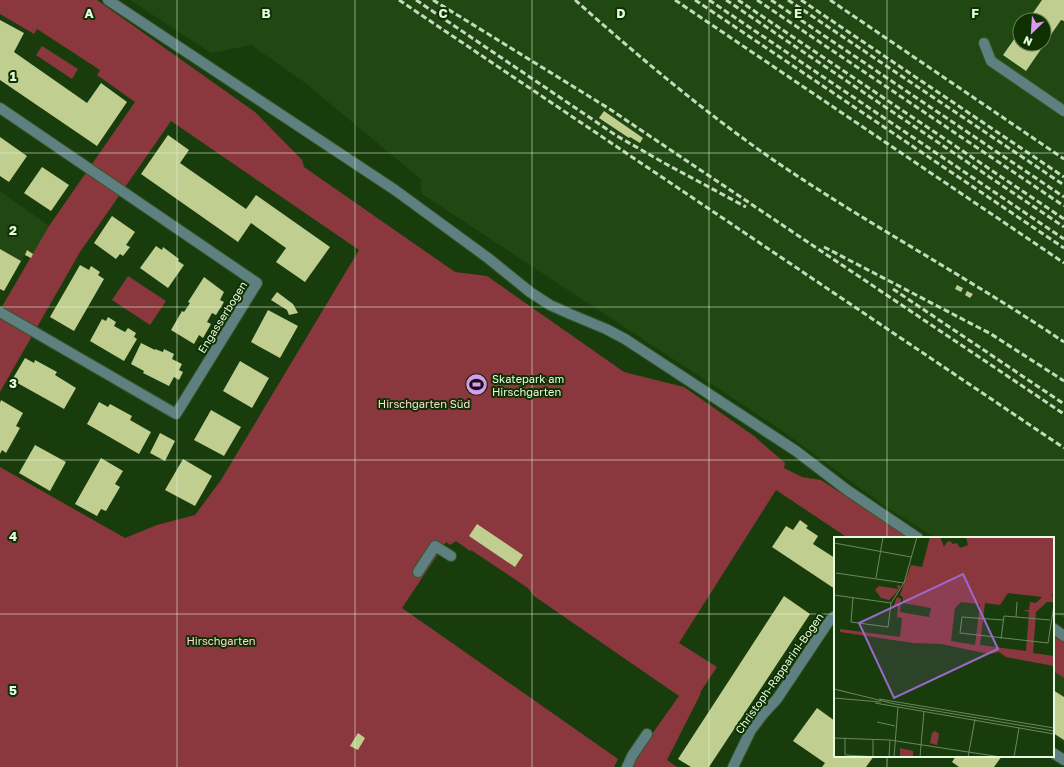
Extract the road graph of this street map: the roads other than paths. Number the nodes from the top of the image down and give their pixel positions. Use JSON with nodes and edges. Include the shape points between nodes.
{"nodes":[{"id":1,"x":108,"y":0,"type":"edge"},
{"id":2,"x":984,"y":42,"type":"dead end"},
{"id":3,"x":0,"y":108,"type":"edge"},
{"id":4,"x":1064,"y":110,"type":"edge"},
{"id":5,"x":0,"y":312,"type":"edge"},
{"id":6,"x":917,"y":537,"type":"edge"},
{"id":7,"x":451,"y":556,"type":"dead end"},
{"id":8,"x":418,"y":572,"type":"dead end"},
{"id":9,"x":834,"y":617,"type":"edge"},
{"id":10,"x":1054,"y":629,"type":"edge"},
{"id":11,"x":1064,"y":636,"type":"edge"},
{"id":12,"x":647,"y":734,"type":"dead end"},
{"id":13,"x":1054,"y":753,"type":"edge"},
{"id":14,"x":1064,"y":760,"type":"edge"},
{"id":15,"x":627,"y":767,"type":"edge"},
{"id":16,"x":733,"y":767,"type":"edge"}],
"edges":[{"from":1,"to":6,"type":"street","via":[[395,190],[530,292],[550,305],[625,339],[796,451],[847,490]]},
{"from":2,"to":4,"type":"street","via":[[991,61]]},
{"from":3,"to":5,"type":"street","name":"Engasserbogen","via":[[257,283],[176,414]]},
{"from":7,"to":8,"type":"street","via":[[435,546]]},
{"from":9,"to":16,"type":"street","name":"Christoph-Rapparini-Bogen","via":[[777,699],[751,730]]},
{"from":10,"to":11,"type":"street"},
{"from":12,"to":15,"type":"street"},
{"from":13,"to":14,"type":"street"}]}
